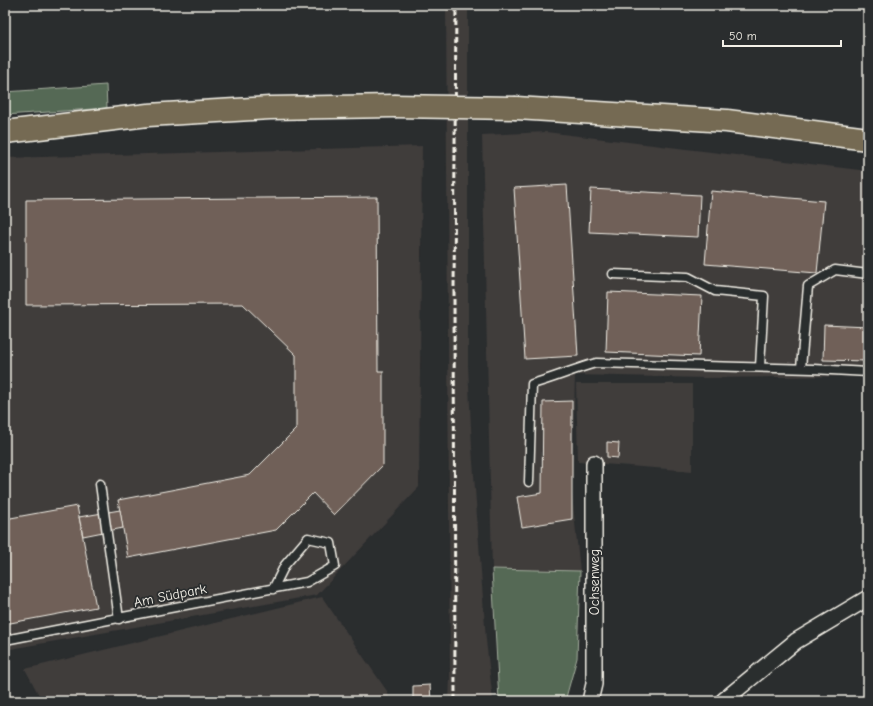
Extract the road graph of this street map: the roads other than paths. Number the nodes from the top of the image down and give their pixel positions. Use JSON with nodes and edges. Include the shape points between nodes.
{"nodes":[{"id":1,"x":5,"y":132,"type":"edge"},
{"id":2,"x":868,"y":139,"type":"edge"},
{"id":3,"x":613,"y":274,"type":"dead end"},
{"id":4,"x":868,"y":274,"type":"edge"},
{"id":5,"x":760,"y":367,"type":"junction"},
{"id":6,"x":801,"y":368,"type":"junction"},
{"id":7,"x":868,"y":372,"type":"edge"},
{"id":8,"x":594,"y":463,"type":"dead end"},
{"id":9,"x":529,"y":482,"type":"dead end"},
{"id":10,"x":100,"y":484,"type":"dead end"},
{"id":11,"x":273,"y":589,"type":"junction"},
{"id":12,"x":868,"y":598,"type":"edge"},
{"id":13,"x":119,"y":618,"type":"junction"},
{"id":14,"x":5,"y":640,"type":"edge"},
{"id":15,"x":590,"y":701,"type":"edge"},
{"id":16,"x":723,"y":701,"type":"edge"}],
"edges":[{"from":1,"to":2,"type":"main road","bridge":true,"via":[[148,115],[270,108],[394,106],[516,108],[727,121]]},
{"from":3,"to":5,"type":"lane","via":[[688,277],[715,291],[764,296]]},
{"from":4,"to":6,"type":"lane","via":[[835,270],[808,286]]},
{"from":5,"to":6,"type":"lane"},
{"from":5,"to":9,"type":"lane","via":[[596,363],[532,384]]},
{"from":6,"to":7,"type":"lane"},
{"from":8,"to":15,"type":"street","name":"Ochsenweg","via":[[594,684]]},
{"from":10,"to":13,"type":"lane"},
{"from":11,"to":11,"type":"lane","name":"Am Südpark","via":[[285,565],[308,538],[331,543],[335,566],[307,582]]},
{"from":11,"to":13,"type":"lane","name":"Am Südpark"},
{"from":12,"to":16,"type":"street","via":[[796,641]]},
{"from":13,"to":14,"type":"lane","name":"Am Südpark"}]}
